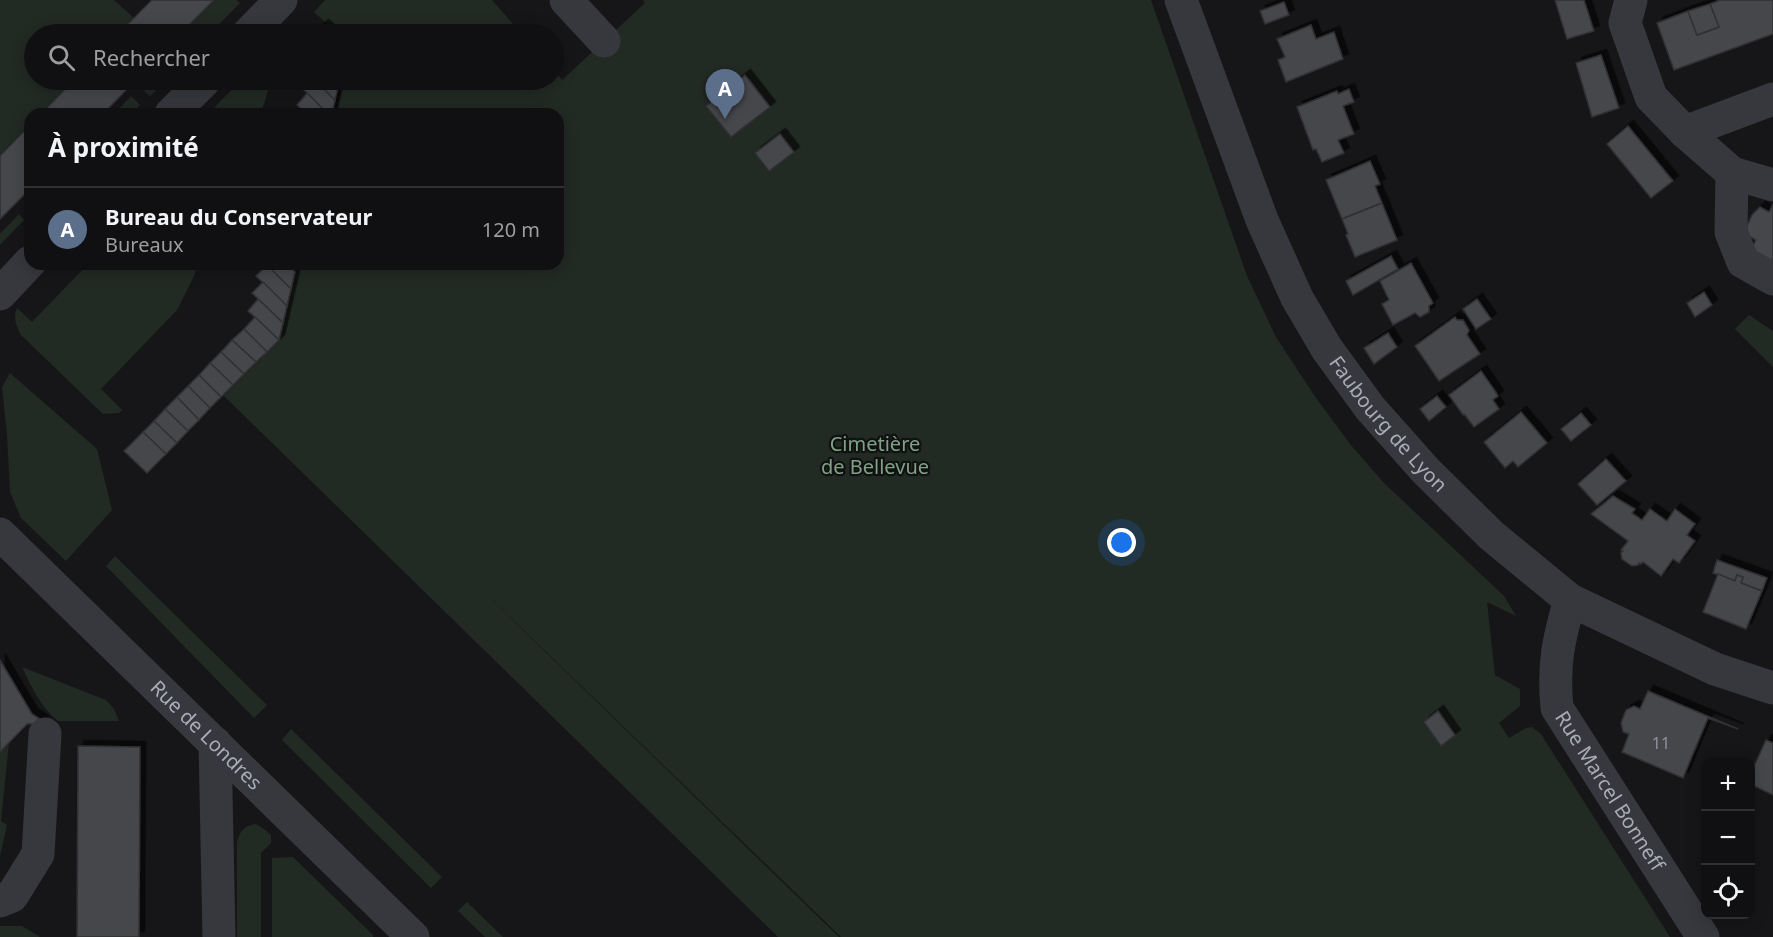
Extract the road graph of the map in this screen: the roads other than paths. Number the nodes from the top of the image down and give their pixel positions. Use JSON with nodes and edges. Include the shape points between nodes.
{"nodes":[{"id":1,"x":281,"y":0,"type":"edge"},
{"id":2,"x":566,"y":0,"type":"edge"},
{"id":3,"x":1181,"y":0,"type":"edge"},
{"id":4,"x":1630,"y":0,"type":"edge"},
{"id":5,"x":258,"y":24,"type":"edge"},
{"id":6,"x":604,"y":41,"type":"dead end"},
{"id":7,"x":194,"y":90,"type":"edge"},
{"id":8,"x":1773,"y":99,"type":"edge"},
{"id":9,"x":177,"y":108,"type":"edge"},
{"id":10,"x":1685,"y":132,"type":"junction"},
{"id":11,"x":1732,"y":173,"type":"junction"},
{"id":12,"x":1773,"y":185,"type":"edge"},
{"id":13,"x":24,"y":268,"type":"edge"},
{"id":14,"x":1773,"y":279,"type":"edge"},
{"id":15,"x":0,"y":294,"type":"edge"},
{"id":16,"x":0,"y":534,"type":"edge"},
{"id":17,"x":1570,"y":600,"type":"junction"},
{"id":18,"x":1773,"y":688,"type":"edge"},
{"id":19,"x":45,"y":734,"type":"dead end"},
{"id":20,"x":215,"y":743,"type":"junction"},
{"id":21,"x":0,"y":901,"type":"edge"},
{"id":22,"x":219,"y":937,"type":"edge"},
{"id":23,"x":413,"y":937,"type":"edge"},
{"id":24,"x":1703,"y":937,"type":"edge"}],
"edges":[{"from":1,"to":5,"type":"street"},
{"from":2,"to":6,"type":"street"},
{"from":3,"to":17,"type":"street","name":"Faubourg de Lyon","via":[[1262,220],[1297,298],[1327,349],[1370,408],[1426,471],[1491,535]]},
{"from":4,"to":10,"type":"street","via":[[1625,23],[1651,97]]},
{"from":7,"to":9,"type":"street"},
{"from":8,"to":10,"type":"street"},
{"from":10,"to":11,"type":"street"},
{"from":11,"to":12,"type":"street"},
{"from":11,"to":14,"type":"street","via":[[1731,232],[1743,262]]},
{"from":13,"to":15,"type":"street"},
{"from":16,"to":20,"type":"street","name":"Rue de Londres"},
{"from":17,"to":18,"type":"street","name":"Faubourg de Lyon","via":[[1715,669]]},
{"from":17,"to":24,"type":"street","name":"Rue Marcel Bonneff","via":[[1558,643],[1554,681],[1557,708]]},
{"from":19,"to":21,"type":"street","via":[[38,854],[12,896]]},
{"from":20,"to":22,"type":"street"},
{"from":20,"to":23,"type":"street","name":"Rue de Londres"}]}
